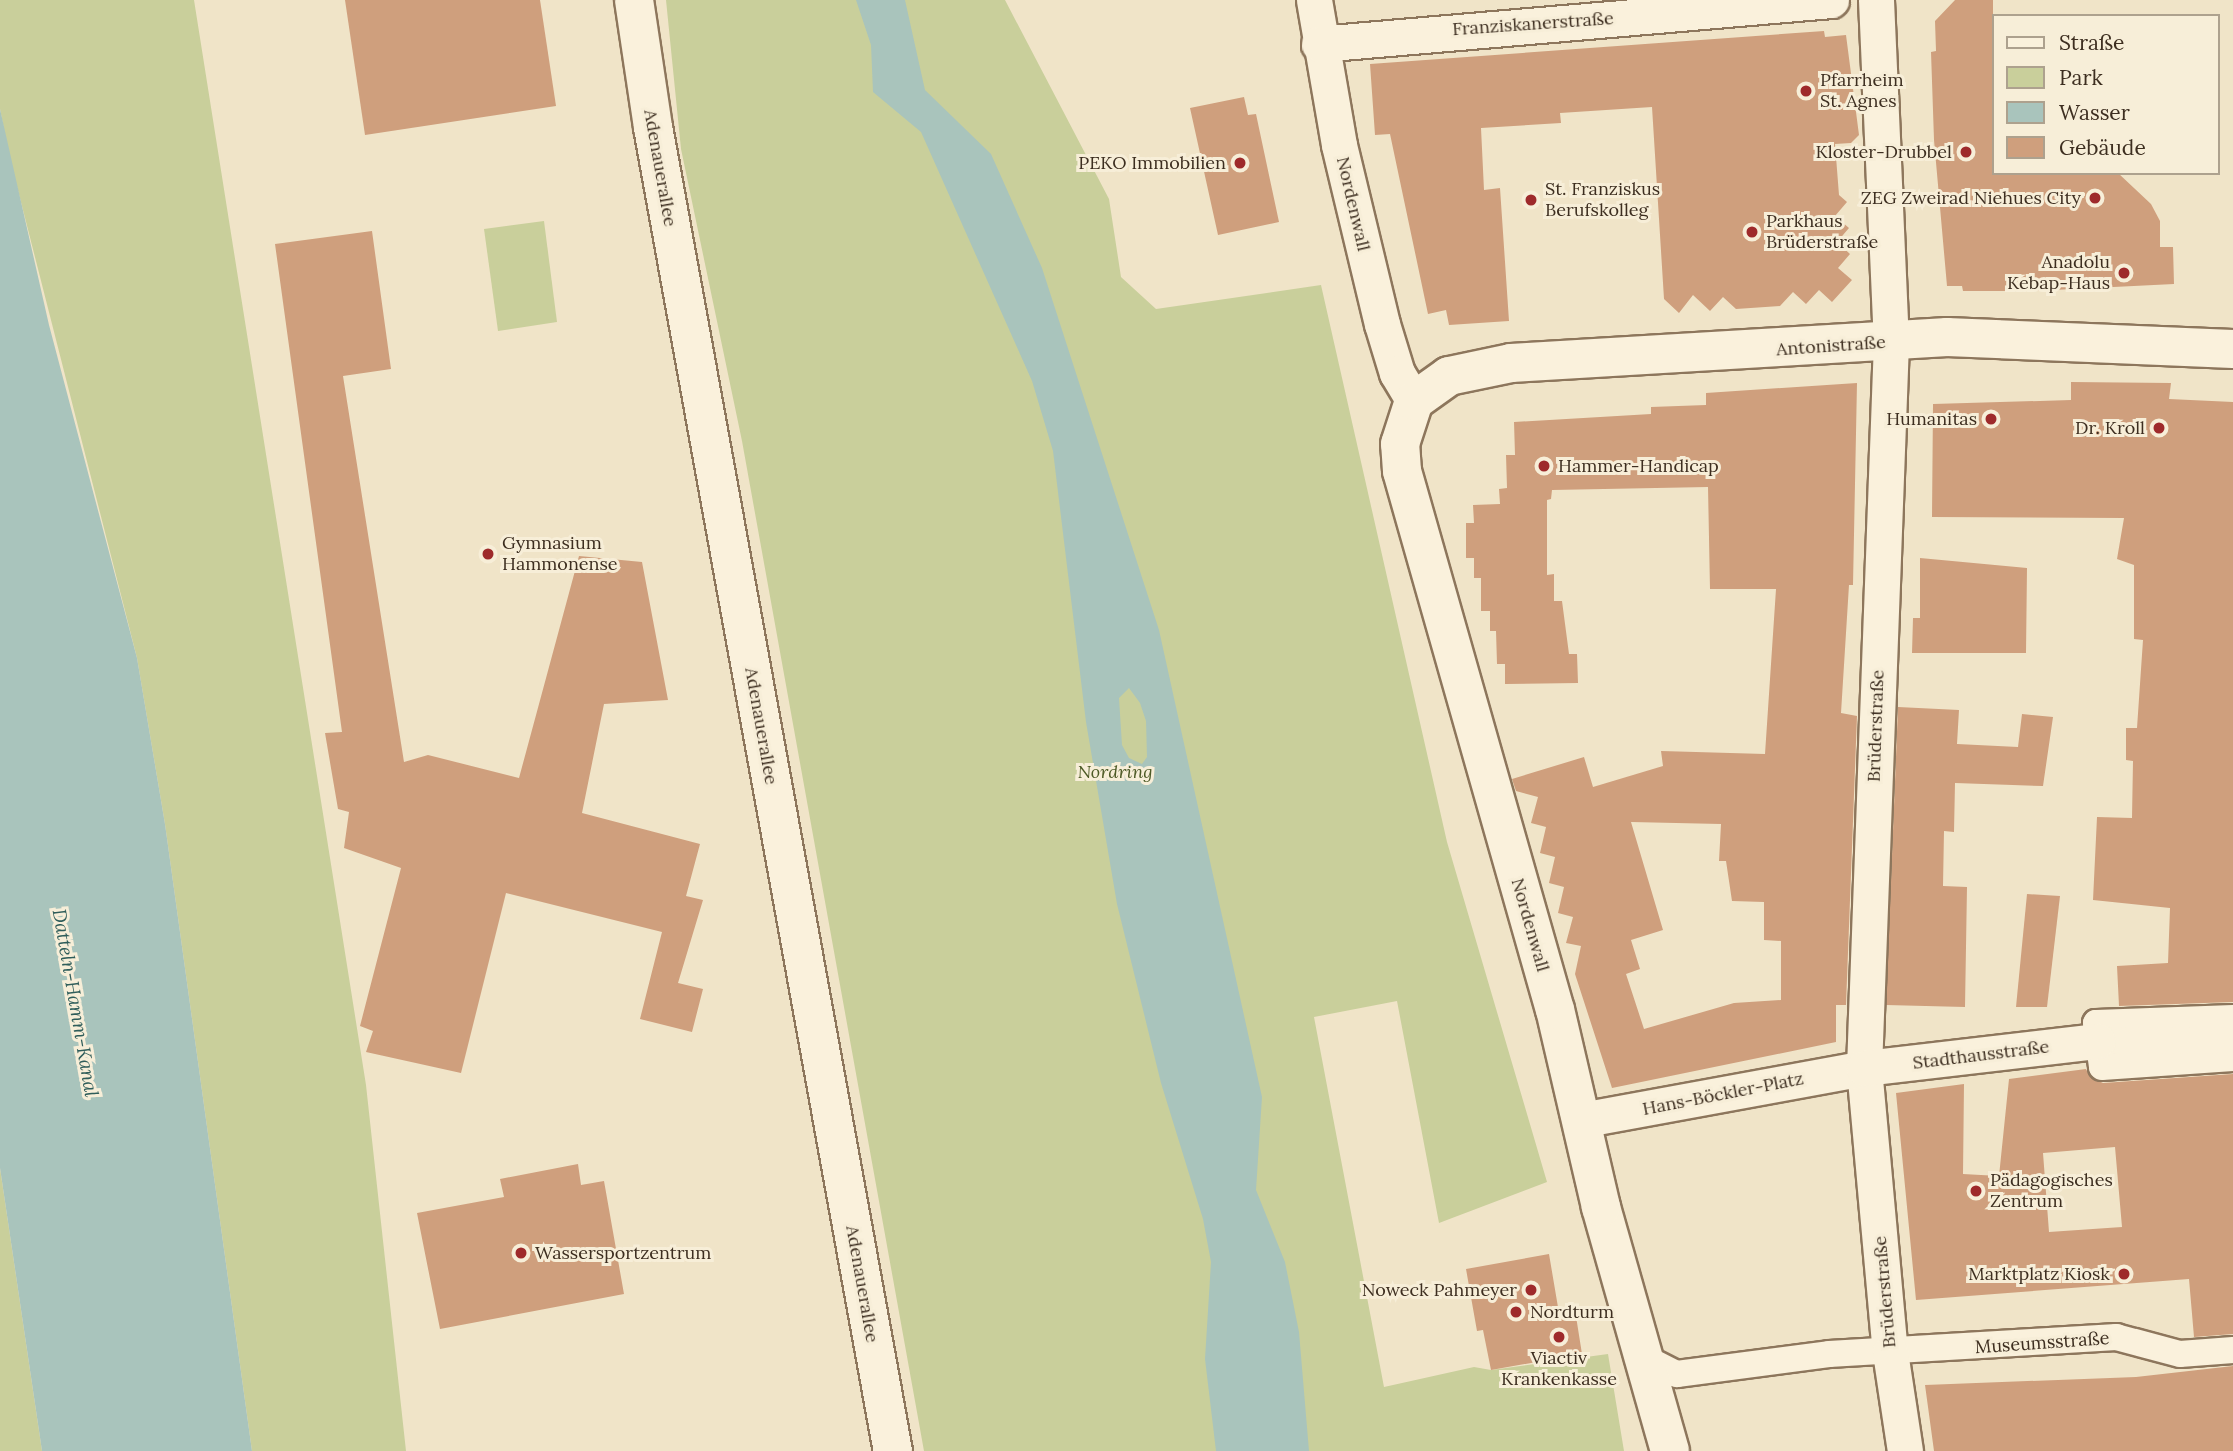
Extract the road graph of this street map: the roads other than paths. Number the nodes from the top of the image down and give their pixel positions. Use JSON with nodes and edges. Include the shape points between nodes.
{"nodes":[{"id":1,"x":634,"y":0,"type":"edge"},
{"id":2,"x":1314,"y":0,"type":"edge"},
{"id":3,"x":1831,"y":0,"type":"edge"},
{"id":4,"x":1876,"y":0,"type":"edge"},
{"id":5,"x":1319,"y":44,"type":"junction"},
{"id":6,"x":1891,"y":342,"type":"junction"},
{"id":7,"x":2233,"y":349,"type":"edge"},
{"id":8,"x":1423,"y":393,"type":"junction"},
{"id":9,"x":2233,"y":1018,"type":"edge"},
{"id":10,"x":2233,"y":1040,"type":"edge"},
{"id":11,"x":2097,"y":1041,"type":"junction"},
{"id":12,"x":2233,"y":1058,"type":"edge"},
{"id":13,"x":1864,"y":1068,"type":"junction"},
{"id":14,"x":1581,"y":1120,"type":"junction"},
{"id":15,"x":2233,"y":1350,"type":"edge"},
{"id":16,"x":1891,"y":1352,"type":"junction"},
{"id":17,"x":1643,"y":1357,"type":"junction"},
{"id":18,"x":893,"y":1451,"type":"edge"},
{"id":19,"x":1670,"y":1451,"type":"edge"},
{"id":20,"x":1905,"y":1451,"type":"edge"}],
"edges":[{"from":1,"to":18,"type":"main road","name":"Adenauerallee","via":[[657,153]]},
{"from":2,"to":5,"type":"street","name":"Nordenwall"},
{"from":3,"to":5,"type":"street","name":"Franziskanerstraße"},
{"from":4,"to":6,"type":"street","name":"Brüderstraße"},
{"from":5,"to":8,"type":"street","name":"Nordenwall","via":[[1382,324],[1397,373]]},
{"from":6,"to":7,"type":"main road","name":"Antonistraße","via":[[1959,338]]},
{"from":6,"to":8,"type":"main road","name":"Antonistraße","via":[[1511,363],[1449,376]]},
{"from":6,"to":13,"type":"street","name":"Brüderstraße"},
{"from":8,"to":14,"type":"main road","name":"Nordenwall","via":[[1400,444],[1402,471],[1555,1010]]},
{"from":9,"to":11,"type":"street","via":[[2096,1023]]},
{"from":10,"to":11,"type":"street","name":"Stadthausstraße"},
{"from":11,"to":12,"type":"street","via":[[2102,1067]]},
{"from":11,"to":13,"type":"street","name":"Stadthausstraße"},
{"from":13,"to":14,"type":"street","name":"Hans-Böckler-Platz"},
{"from":13,"to":16,"type":"street","name":"Brüderstraße"},
{"from":14,"to":17,"type":"main road","name":"Nordenwall"},
{"from":15,"to":16,"type":"street","name":"Museumsstraße","via":[[2180,1354],[2116,1338]]},
{"from":16,"to":17,"type":"street","via":[[1829,1354],[1677,1374]]},
{"from":16,"to":20,"type":"street","name":"Brüderstraße"},
{"from":17,"to":19,"type":"main road","name":"Nordenwall"}]}
